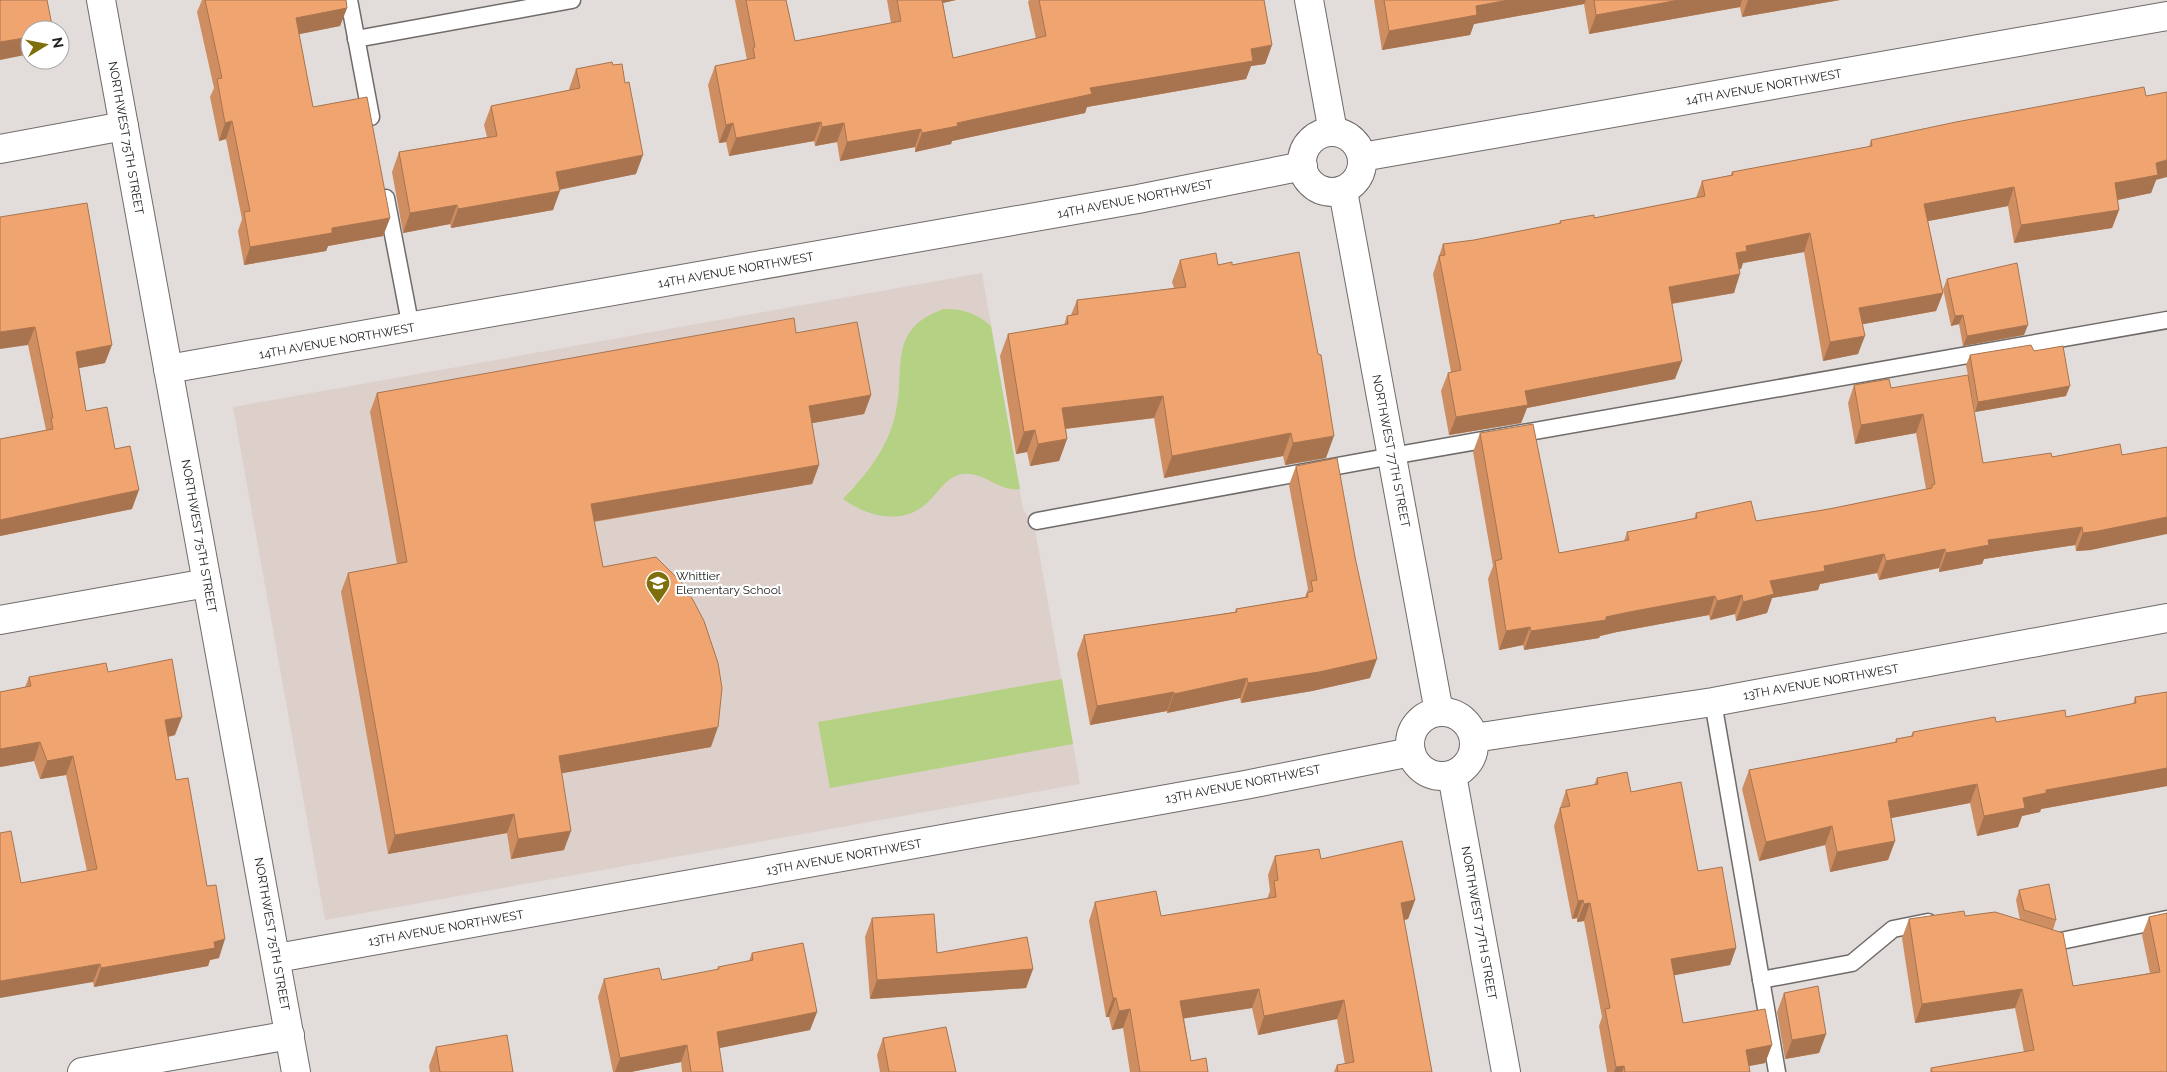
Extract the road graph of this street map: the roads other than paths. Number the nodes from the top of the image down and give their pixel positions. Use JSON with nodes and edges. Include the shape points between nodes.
{"nodes":[{"id":1,"x":101,"y":0,"type":"edge"},
{"id":2,"x":349,"y":0,"type":"edge"},
{"id":3,"x":572,"y":0,"type":"edge"},
{"id":4,"x":1309,"y":0,"type":"edge"},
{"id":5,"x":2167,"y":16,"type":"edge"},
{"id":6,"x":356,"y":39,"type":"junction"},
{"id":7,"x":124,"y":126,"type":"junction"},
{"id":8,"x":1333,"y":132,"type":"junction"},
{"id":9,"x":374,"y":135,"type":"edge"},
{"id":10,"x":0,"y":149,"type":"edge"},
{"id":11,"x":1362,"y":157,"type":"junction"},
{"id":12,"x":1303,"y":166,"type":"junction"},
{"id":13,"x":383,"y":183,"type":"edge"},
{"id":14,"x":1343,"y":191,"type":"junction"},
{"id":15,"x":2167,"y":320,"type":"edge"},
{"id":16,"x":411,"y":328,"type":"junction"},
{"id":17,"x":168,"y":369,"type":"junction"},
{"id":18,"x":1392,"y":456,"type":"junction"},
{"id":19,"x":1037,"y":521,"type":"dead end"},
{"id":20,"x":207,"y":583,"type":"junction"},
{"id":21,"x":2167,"y":618,"type":"edge"},
{"id":22,"x":0,"y":620,"type":"edge"},
{"id":23,"x":1713,"y":702,"type":"junction"},
{"id":24,"x":1439,"y":712,"type":"junction"},
{"id":25,"x":1474,"y":738,"type":"junction"},
{"id":26,"x":1411,"y":752,"type":"junction"},
{"id":27,"x":1452,"y":775,"type":"junction"},
{"id":28,"x":1948,"y":918,"type":"edge"},
{"id":29,"x":2167,"y":919,"type":"edge"},
{"id":30,"x":2030,"y":934,"type":"edge"},
{"id":31,"x":277,"y":958,"type":"junction"},
{"id":32,"x":1761,"y":980,"type":"junction"},
{"id":33,"x":290,"y":1035,"type":"junction"},
{"id":34,"x":82,"y":1072,"type":"edge"},
{"id":35,"x":296,"y":1072,"type":"edge"},
{"id":36,"x":1506,"y":1072,"type":"edge"},
{"id":37,"x":1776,"y":1072,"type":"edge"}],
"edges":[{"from":1,"to":7,"type":"street","name":"NORTHWEST 75TH STREET"},
{"from":2,"to":6,"type":"lane"},
{"from":3,"to":6,"type":"lane"},
{"from":4,"to":8,"type":"street"},
{"from":5,"to":11,"type":"street","name":"14TH AVENUE NORTHWEST"},
{"from":6,"to":9,"type":"lane"},
{"from":7,"to":10,"type":"street"},
{"from":7,"to":17,"type":"street","name":"NORTHWEST 75TH STREET"},
{"from":8,"to":11,"type":"street","via":[[1355,142]]},
{"from":8,"to":12,"type":"street","via":[[1324,133],[1310,142],[1302,158]]},
{"from":11,"to":14,"type":"street","via":[[1356,181]]},
{"from":12,"to":14,"type":"street","via":[[1310,182],[1317,188]]},
{"from":12,"to":16,"type":"street","name":"14TH AVENUE NORTHWEST","via":[[1128,201]]},
{"from":13,"to":16,"type":"lane"},
{"from":14,"to":18,"type":"street","name":"NORTHWEST 77TH STREET"},
{"from":15,"to":18,"type":"lane"},
{"from":16,"to":17,"type":"street","name":"14TH AVENUE NORTHWEST"},
{"from":17,"to":20,"type":"street","name":"NORTHWEST 75TH STREET"},
{"from":18,"to":19,"type":"lane"},
{"from":18,"to":24,"type":"street","name":"NORTHWEST 77TH STREET"},
{"from":20,"to":22,"type":"street"},
{"from":20,"to":31,"type":"street","name":"NORTHWEST 75TH STREET"},
{"from":21,"to":23,"type":"street","name":"13TH AVENUE NORTHWEST"},
{"from":23,"to":25,"type":"street","name":"13TH AVENUE NORTHWEST"},
{"from":23,"to":32,"type":"lane"},
{"from":24,"to":25,"type":"street","via":[[1460,717]]},
{"from":24,"to":26,"type":"street","via":[[1428,715],[1416,726],[1410,741]]},
{"from":25,"to":27,"type":"street","via":[[1469,763]]},
{"from":26,"to":27,"type":"street","via":[[1423,770],[1442,776]]},
{"from":26,"to":31,"type":"street","name":"13TH AVENUE NORTHWEST","via":[[1239,786]]},
{"from":27,"to":36,"type":"street","name":"NORTHWEST 77TH STREET"},
{"from":28,"to":32,"type":"lane","via":[[1893,929],[1852,963]]},
{"from":29,"to":30,"type":"lane","via":[[2056,942]]},
{"from":31,"to":33,"type":"street","name":"NORTHWEST 75TH STREET"},
{"from":32,"to":37,"type":"lane"},
{"from":33,"to":34,"type":"street"},
{"from":33,"to":35,"type":"street","name":"NORTHWEST 75TH STREET"}]}
